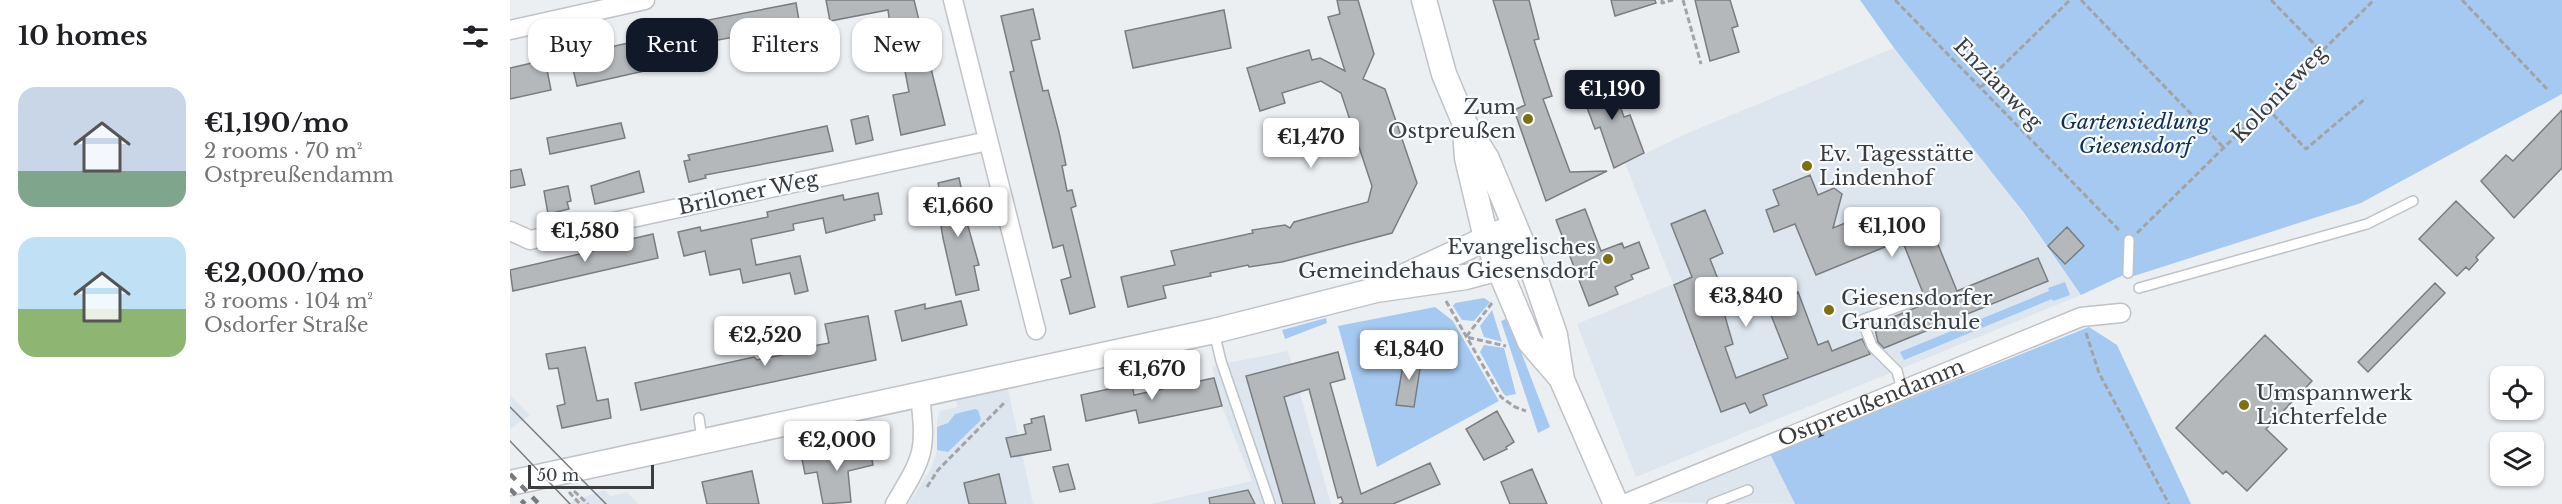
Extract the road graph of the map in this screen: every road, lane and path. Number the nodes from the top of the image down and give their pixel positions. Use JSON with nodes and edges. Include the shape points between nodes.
{"nodes":[{"id":1,"x":645,"y":0,"type":"edge"},
{"id":2,"x":953,"y":0,"type":"edge"},
{"id":3,"x":1424,"y":0,"type":"edge"},
{"id":4,"x":1662,"y":0,"type":"edge"},
{"id":5,"x":1673,"y":0,"type":"edge"},
{"id":6,"x":1683,"y":0,"type":"edge"},
{"id":7,"x":1895,"y":0,"type":"edge"},
{"id":8,"x":2070,"y":0,"type":"edge"},
{"id":9,"x":2081,"y":0,"type":"edge"},
{"id":10,"x":2271,"y":0,"type":"edge"},
{"id":11,"x":2374,"y":0,"type":"edge"},
{"id":12,"x":2462,"y":0,"type":"edge"},
{"id":13,"x":510,"y":30,"type":"edge"},
{"id":14,"x":2321,"y":51,"type":"junction"},
{"id":15,"x":1701,"y":64,"type":"dead end"},
{"id":16,"x":1981,"y":87,"type":"junction"},
{"id":17,"x":2548,"y":90,"type":"dead end"},
{"id":18,"x":2366,"y":98,"type":"dead end"},
{"id":19,"x":2267,"y":108,"type":"junction"},
{"id":20,"x":1465,"y":124,"type":"junction"},
{"id":21,"x":988,"y":141,"type":"junction"},
{"id":22,"x":2225,"y":149,"type":"junction"},
{"id":23,"x":2413,"y":201,"type":"dead end"},
{"id":24,"x":1514,"y":226,"type":"junction"},
{"id":25,"x":510,"y":231,"type":"edge"},
{"id":26,"x":1486,"y":238,"type":"junction"},
{"id":27,"x":2129,"y":240,"type":"junction"},
{"id":28,"x":1529,"y":260,"type":"junction"},
{"id":29,"x":1501,"y":269,"type":"junction"},
{"id":30,"x":2128,"y":273,"type":"dead end"},
{"id":31,"x":2139,"y":288,"type":"dead end"},
{"id":32,"x":1376,"y":290,"type":"junction"},
{"id":33,"x":1916,"y":300,"type":"dead end"},
{"id":34,"x":1446,"y":301,"type":"dead end"},
{"id":35,"x":1493,"y":302,"type":"dead end"},
{"id":36,"x":2121,"y":313,"type":"dead end"},
{"id":37,"x":2081,"y":317,"type":"junction"},
{"id":38,"x":1036,"y":330,"type":"dead end"},
{"id":39,"x":1214,"y":330,"type":"junction"},
{"id":40,"x":1467,"y":337,"type":"junction"},
{"id":41,"x":1506,"y":346,"type":"dead end"},
{"id":42,"x":1562,"y":380,"type":"junction"},
{"id":43,"x":1902,"y":390,"type":"junction"},
{"id":44,"x":920,"y":394,"type":"junction"},
{"id":45,"x":1006,"y":400,"type":"dead end"},
{"id":46,"x":1526,"y":411,"type":"dead end"},
{"id":47,"x":510,"y":483,"type":"edge"},
{"id":48,"x":1748,"y":490,"type":"dead end"},
{"id":49,"x":574,"y":491,"type":"dead end"},
{"id":50,"x":569,"y":492,"type":"dead end"},
{"id":51,"x":921,"y":495,"type":"dead end"},
{"id":52,"x":580,"y":504,"type":"edge"},
{"id":53,"x":588,"y":504,"type":"edge"},
{"id":54,"x":895,"y":504,"type":"edge"},
{"id":55,"x":1270,"y":504,"type":"edge"},
{"id":56,"x":1616,"y":504,"type":"edge"},
{"id":57,"x":1624,"y":504,"type":"edge"},
{"id":58,"x":1712,"y":504,"type":"edge"},
{"id":59,"x":2169,"y":504,"type":"edge"}],
"edges":[{"from":1,"to":13,"type":"street"},
{"from":2,"to":21,"type":"street"},
{"from":3,"to":20,"type":"main road","via":[[1444,74]]},
{"from":4,"to":5,"type":"path"},
{"from":6,"to":15,"type":"path"},
{"from":7,"to":16,"type":"path","name":"Enzianweg"},
{"from":8,"to":16,"type":"path"},
{"from":9,"to":22,"type":"path"},
{"from":10,"to":14,"type":"path"},
{"from":11,"to":14,"type":"path","name":"Kolonieweg"},
{"from":12,"to":17,"type":"path"},
{"from":14,"to":19,"type":"path","name":"Kolonieweg"},
{"from":16,"to":27,"type":"path","name":"Enzianweg"},
{"from":18,"to":19,"type":"path","via":[[2306,149]]},
{"from":19,"to":22,"type":"path","name":"Kolonieweg"},
{"from":20,"to":24,"type":"main road","via":[[1487,159]]},
{"from":20,"to":26,"type":"main road","via":[[1467,158]]},
{"from":21,"to":25,"type":"street","name":"Briloner Weg","via":[[530,240]]},
{"from":21,"to":38,"type":"street"},
{"from":22,"to":27,"type":"path","name":"Kolonieweg"},
{"from":23,"to":31,"type":"lane","via":[[2367,224]]},
{"from":24,"to":26,"type":"main road"},
{"from":24,"to":28,"type":"main road"},
{"from":26,"to":29,"type":"main road"},
{"from":26,"to":32,"type":"main road"},
{"from":27,"to":30,"type":"lane"},
{"from":28,"to":29,"type":"main road"},
{"from":28,"to":42,"type":"main road","via":[[1555,335]]},
{"from":29,"to":32,"type":"main road"},
{"from":29,"to":42,"type":"main road","via":[[1530,342]]},
{"from":32,"to":39,"type":"main road"},
{"from":33,"to":43,"type":"lane","via":[[1862,320],[1872,346],[1897,370]]},
{"from":34,"to":40,"type":"path"},
{"from":35,"to":40,"type":"path"},
{"from":36,"to":37,"type":"street","name":"Ostpreußendamm"},
{"from":37,"to":43,"type":"street","name":"Ostpreußendamm"},
{"from":37,"to":59,"type":"path","via":[[2098,373]]},
{"from":39,"to":44,"type":"main road"},
{"from":39,"to":55,"type":"lane"},
{"from":40,"to":41,"type":"path"},
{"from":40,"to":46,"type":"path","via":[[1501,397]]},
{"from":42,"to":56,"type":"main road"},
{"from":43,"to":57,"type":"street","name":"Ostpreußendamm"},
{"from":44,"to":47,"type":"main road","via":[[700,429]]},
{"from":44,"to":54,"type":"street","via":[[922,453]]},
{"from":45,"to":51,"type":"path","via":[[938,470]]},
{"from":48,"to":58,"type":"lane"},
{"from":49,"to":53,"type":"path"},
{"from":50,"to":52,"type":"path"}]}
